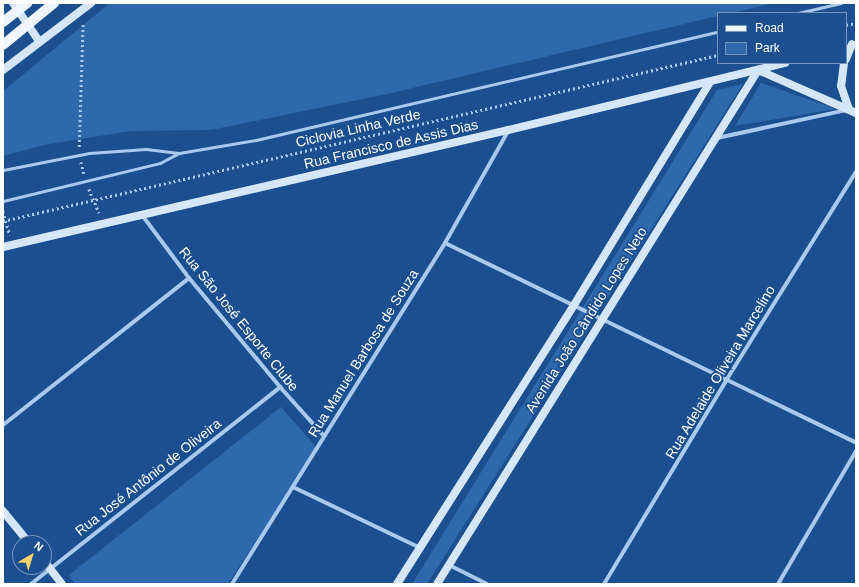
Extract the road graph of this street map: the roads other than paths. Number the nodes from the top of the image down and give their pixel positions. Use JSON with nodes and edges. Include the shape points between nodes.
{"nodes":[{"id":1,"x":27,"y":3,"type":"edge"},
{"id":2,"x":54,"y":3,"type":"edge"},
{"id":3,"x":91,"y":3,"type":"edge"},
{"id":4,"x":841,"y":3,"type":"edge"},
{"id":5,"x":16,"y":6,"type":"edge"},
{"id":6,"x":802,"y":12,"type":"edge"},
{"id":7,"x":3,"y":22,"type":"edge"},
{"id":8,"x":28,"y":24,"type":"junction"},
{"id":9,"x":717,"y":32,"type":"edge"},
{"id":10,"x":39,"y":41,"type":"junction"},
{"id":11,"x":3,"y":45,"type":"edge"},
{"id":12,"x":851,"y":45,"type":"edge"},
{"id":13,"x":847,"y":55,"type":"edge"},
{"id":14,"x":781,"y":64,"type":"edge"},
{"id":15,"x":844,"y":64,"type":"edge"},
{"id":16,"x":3,"y":70,"type":"edge"},
{"id":17,"x":758,"y":70,"type":"junction"},
{"id":18,"x":710,"y":82,"type":"junction"},
{"id":19,"x":853,"y":111,"type":"edge"},
{"id":20,"x":508,"y":130,"type":"junction"},
{"id":21,"x":717,"y":138,"type":"junction"},
{"id":22,"x":179,"y":154,"type":"junction"},
{"id":23,"x":3,"y":170,"type":"edge"},
{"id":24,"x":856,"y":172,"type":"edge"},
{"id":25,"x":3,"y":200,"type":"edge"},
{"id":26,"x":142,"y":215,"type":"junction"},
{"id":27,"x":446,"y":242,"type":"junction"},
{"id":28,"x":3,"y":247,"type":"edge"},
{"id":29,"x":189,"y":278,"type":"junction"},
{"id":30,"x":574,"y":306,"type":"junction"},
{"id":31,"x":602,"y":318,"type":"junction"},
{"id":32,"x":726,"y":380,"type":"junction"},
{"id":33,"x":280,"y":387,"type":"junction"},
{"id":34,"x":3,"y":425,"type":"edge"},
{"id":35,"x":323,"y":435,"type":"junction"},
{"id":36,"x":856,"y":443,"type":"edge"},
{"id":37,"x":856,"y":451,"type":"edge"},
{"id":38,"x":294,"y":488,"type":"junction"},
{"id":39,"x":3,"y":511,"type":"edge"},
{"id":40,"x":22,"y":535,"type":"edge"},
{"id":41,"x":420,"y":548,"type":"junction"},
{"id":42,"x":449,"y":565,"type":"junction"},
{"id":43,"x":52,"y":566,"type":"edge"},
{"id":44,"x":52,"y":571,"type":"edge"},
{"id":45,"x":42,"y":575,"type":"edge"},
{"id":46,"x":31,"y":584,"type":"edge"},
{"id":47,"x":62,"y":584,"type":"edge"},
{"id":48,"x":232,"y":584,"type":"edge"},
{"id":49,"x":397,"y":584,"type":"edge"},
{"id":50,"x":437,"y":584,"type":"edge"},
{"id":51,"x":487,"y":584,"type":"edge"},
{"id":52,"x":604,"y":584,"type":"edge"},
{"id":53,"x":778,"y":584,"type":"edge"}],
"edges":[{"from":1,"to":5,"type":"main road"},
{"from":2,"to":8,"type":"main road"},
{"from":3,"to":10,"type":"street"},
{"from":4,"to":6,"type":"lane"},
{"from":5,"to":7,"type":"main road"},
{"from":5,"to":8,"type":"street"},
{"from":8,"to":10,"type":"street"},
{"from":8,"to":11,"type":"main road"},
{"from":9,"to":22,"type":"lane","via":[[256,140]]},
{"from":10,"to":16,"type":"street"},
{"from":12,"to":13,"type":"street"},
{"from":14,"to":17,"type":"street","name":"Rua Francisco de Assis Dias"},
{"from":15,"to":19,"type":"street","via":[[841,86]]},
{"from":17,"to":18,"type":"street","name":"Rua Francisco de Assis Dias"},
{"from":17,"to":19,"type":"street"},
{"from":17,"to":21,"type":"street","name":"Avenida João Cândido Lopes Neto"},
{"from":18,"to":20,"type":"street","name":"Rua Francisco de Assis Dias"},
{"from":18,"to":30,"type":"street","name":"Avenida João Cândido Lopes Neto"},
{"from":19,"to":21,"type":"street"},
{"from":20,"to":26,"type":"street","name":"Rua Francisco de Assis Dias"},
{"from":20,"to":27,"type":"street","name":"Rua Manuel Barbosa de Souza"},
{"from":21,"to":31,"type":"street","name":"Avenida João Cândido Lopes Neto"},
{"from":22,"to":23,"type":"lane","via":[[146,149],[79,154]]},
{"from":22,"to":25,"type":"lane","via":[[160,163]]},
{"from":24,"to":32,"type":"street","name":"Rua Adelaide Oliveira Marcelino"},
{"from":26,"to":28,"type":"street","name":"Rua Francisco de Assis Dias"},
{"from":26,"to":29,"type":"street","name":"Rua São José Esporte Clube"},
{"from":27,"to":30,"type":"street"},
{"from":27,"to":35,"type":"street","name":"Rua Manuel Barbosa de Souza"},
{"from":29,"to":33,"type":"street","name":"Rua São José Esporte Clube"},
{"from":29,"to":34,"type":"street"},
{"from":30,"to":31,"type":"street"},
{"from":30,"to":41,"type":"street","name":"Avenida João Cândido Lopes Neto"},
{"from":31,"to":32,"type":"street"},
{"from":31,"to":42,"type":"street","name":"Avenida João Cândido Lopes Neto"},
{"from":32,"to":36,"type":"street"},
{"from":32,"to":52,"type":"street","name":"Rua Adelaide Oliveira Marcelino"},
{"from":33,"to":35,"type":"street","name":"Rua São José Esporte Clube"},
{"from":33,"to":43,"type":"street","name":"Rua José Antônio de Oliveira"},
{"from":35,"to":38,"type":"street","name":"Rua Manuel Barbosa de Souza"},
{"from":37,"to":53,"type":"street"},
{"from":38,"to":41,"type":"street"},
{"from":38,"to":48,"type":"street","name":"Rua Manuel Barbosa de Souza"},
{"from":39,"to":40,"type":"street"},
{"from":41,"to":49,"type":"street","name":"Avenida João Cândido Lopes Neto"},
{"from":42,"to":50,"type":"street","name":"Avenida João Cândido Lopes Neto"},
{"from":42,"to":51,"type":"street"},
{"from":44,"to":47,"type":"street"},
{"from":45,"to":46,"type":"street","name":"Rua José Antônio de Oliveira"}]}
